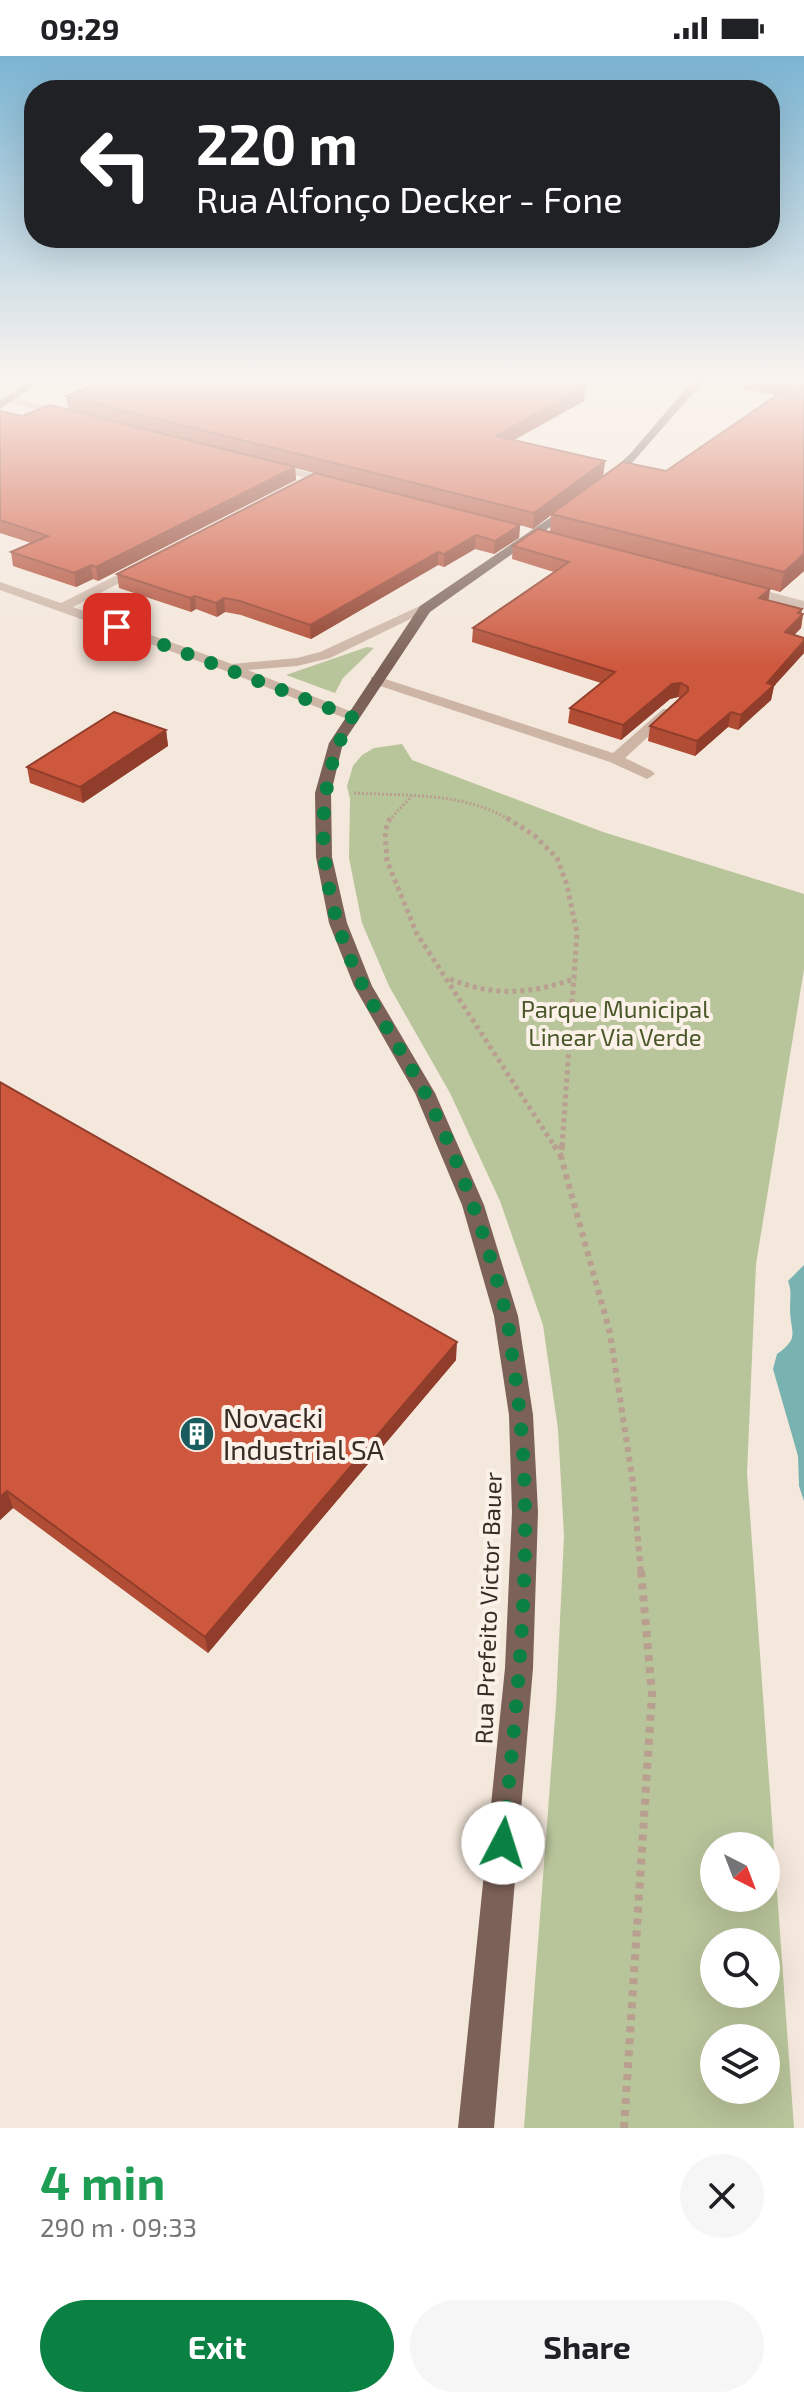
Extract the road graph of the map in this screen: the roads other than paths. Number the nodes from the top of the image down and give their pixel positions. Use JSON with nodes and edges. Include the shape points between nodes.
{"nodes":[{"id":1,"x":299,"y":474,"type":"edge"},
{"id":2,"x":614,"y":474,"type":"edge"},
{"id":3,"x":315,"y":478,"type":"junction"},
{"id":4,"x":301,"y":485,"type":"edge"},
{"id":5,"x":345,"y":485,"type":"edge"},
{"id":6,"x":597,"y":489,"type":"edge"},
{"id":7,"x":577,"y":504,"type":"edge"},
{"id":8,"x":521,"y":531,"type":"edge"},
{"id":9,"x":536,"y":535,"type":"junction"},
{"id":10,"x":551,"y":539,"type":"edge"},
{"id":11,"x":147,"y":564,"type":"edge"},
{"id":12,"x":730,"y":585,"type":"edge"},
{"id":13,"x":0,"y":586,"type":"edge"},
{"id":14,"x":804,"y":605,"type":"edge"},
{"id":15,"x":62,"y":608,"type":"junction"},
{"id":16,"x":425,"y":609,"type":"junction"},
{"id":17,"x":228,"y":667,"type":"junction"},
{"id":18,"x":376,"y":680,"type":"junction"},
{"id":19,"x":677,"y":704,"type":"edge"},
{"id":20,"x":352,"y":717,"type":"junction"},
{"id":21,"x":615,"y":759,"type":"junction"},
{"id":22,"x":647,"y":774,"type":"dead end"},
{"id":23,"x":476,"y":2128,"type":"edge"}],
"edges":[{"from":1,"to":3,"type":"street"},
{"from":2,"to":6,"type":"main road"},
{"from":3,"to":4,"type":"street"},
{"from":3,"to":5,"type":"street"},
{"from":7,"to":9,"type":"main road","name":"Rua Prefeito Victor Bauer"},
{"from":8,"to":9,"type":"street"},
{"from":9,"to":10,"type":"street"},
{"from":9,"to":16,"type":"main road","name":"Rua Prefeito Victor Bauer"},
{"from":11,"to":15,"type":"street"},
{"from":12,"to":14,"type":"street"},
{"from":13,"to":15,"type":"street"},
{"from":15,"to":17,"type":"street"},
{"from":16,"to":17,"type":"street","via":[[325,655],[270,666]]},
{"from":16,"to":18,"type":"main road","name":"Rua Prefeito Victor Bauer"},
{"from":17,"to":20,"type":"street"},
{"from":18,"to":20,"type":"main road","name":"Rua Prefeito Victor Bauer"},
{"from":18,"to":21,"type":"street"},
{"from":19,"to":21,"type":"street"},
{"from":20,"to":23,"type":"main road","name":"Rua Prefeito Victor Bauer","via":[[336,743],[323,793],[324,857],[338,923],[363,986],[425,1093],[473,1205],[506,1316],[521,1415],[525,1512],[519,1668]]},
{"from":21,"to":22,"type":"street"}]}
